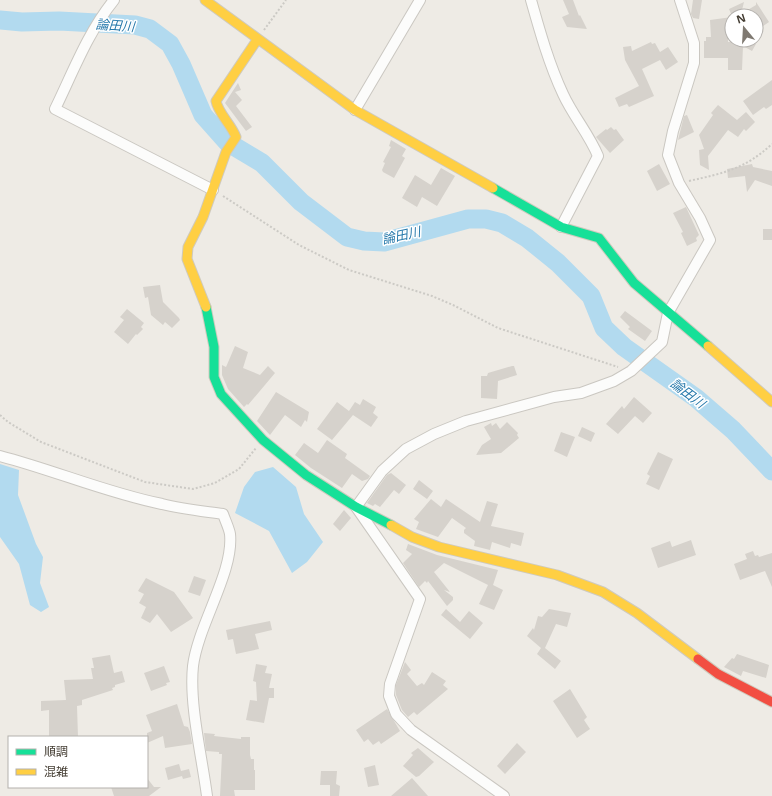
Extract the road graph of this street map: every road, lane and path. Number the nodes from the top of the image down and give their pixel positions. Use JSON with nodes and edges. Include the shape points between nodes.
{"nodes":[{"id":1,"x":114,"y":0,"type":"edge"},
{"id":2,"x":205,"y":0,"type":"edge"},
{"id":3,"x":286,"y":0,"type":"edge"},
{"id":4,"x":420,"y":0,"type":"edge"},
{"id":5,"x":531,"y":0,"type":"edge"},
{"id":6,"x":680,"y":0,"type":"edge"},
{"id":7,"x":257,"y":40,"type":"junction"},
{"id":8,"x":355,"y":110,"type":"junction"},
{"id":9,"x":772,"y":144,"type":"edge"},
{"id":10,"x":678,"y":183,"type":"junction"},
{"id":11,"x":213,"y":190,"type":"junction"},
{"id":12,"x":561,"y":227,"type":"junction"},
{"id":13,"x":668,"y":314,"type":"junction"},
{"id":14,"x":631,"y":371,"type":"junction"},
{"id":15,"x":772,"y":402,"type":"edge"},
{"id":16,"x":0,"y":414,"type":"edge"},
{"id":17,"x":262,"y":440,"type":"junction"},
{"id":18,"x":0,"y":456,"type":"edge"},
{"id":19,"x":356,"y":507,"type":"junction"},
{"id":20,"x":772,"y":702,"type":"edge"},
{"id":21,"x":207,"y":796,"type":"edge"},
{"id":22,"x":504,"y":796,"type":"edge"}],
"edges":[{"from":1,"to":11,"type":"street","via":[[92,31],[55,109]]},
{"from":2,"to":7,"type":"street"},
{"from":3,"to":7,"type":"path"},
{"from":4,"to":8,"type":"street"},
{"from":5,"to":12,"type":"street","via":[[563,95],[594,145],[598,156]]},
{"from":6,"to":10,"type":"street","via":[[694,43],[694,63],[668,154]]},
{"from":7,"to":8,"type":"street"},
{"from":7,"to":11,"type":"street","via":[[216,101],[232,126],[236,138],[226,152]]},
{"from":8,"to":12,"type":"street"},
{"from":9,"to":10,"type":"path","via":[[757,158],[740,168]]},
{"from":10,"to":13,"type":"street","via":[[700,218],[710,240]]},
{"from":11,"to":14,"type":"path","via":[[299,245],[349,270],[432,296],[498,328]]},
{"from":11,"to":17,"type":"street","via":[[188,247],[187,259],[204,299],[211,325],[214,376],[221,394]]},
{"from":12,"to":13,"type":"street","via":[[599,238],[634,283]]},
{"from":13,"to":14,"type":"street","via":[[662,342]]},
{"from":13,"to":15,"type":"street"},
{"from":14,"to":19,"type":"street","via":[[614,382],[581,393],[554,397],[466,421],[434,434],[406,449],[382,471]]},
{"from":16,"to":17,"type":"path","via":[[8,422],[41,442],[145,482],[193,489],[215,483],[239,469]]},
{"from":17,"to":19,"type":"street","via":[[306,474]]},
{"from":18,"to":21,"type":"street","via":[[161,504],[223,514],[230,533],[229,548],[225,568],[196,648],[193,666],[192,692]]},
{"from":19,"to":20,"type":"street","via":[[419,540],[439,547],[557,575],[603,592],[637,613],[718,674]]},
{"from":19,"to":22,"type":"street","via":[[420,599],[390,684],[389,696],[396,714],[411,730]]}]}
